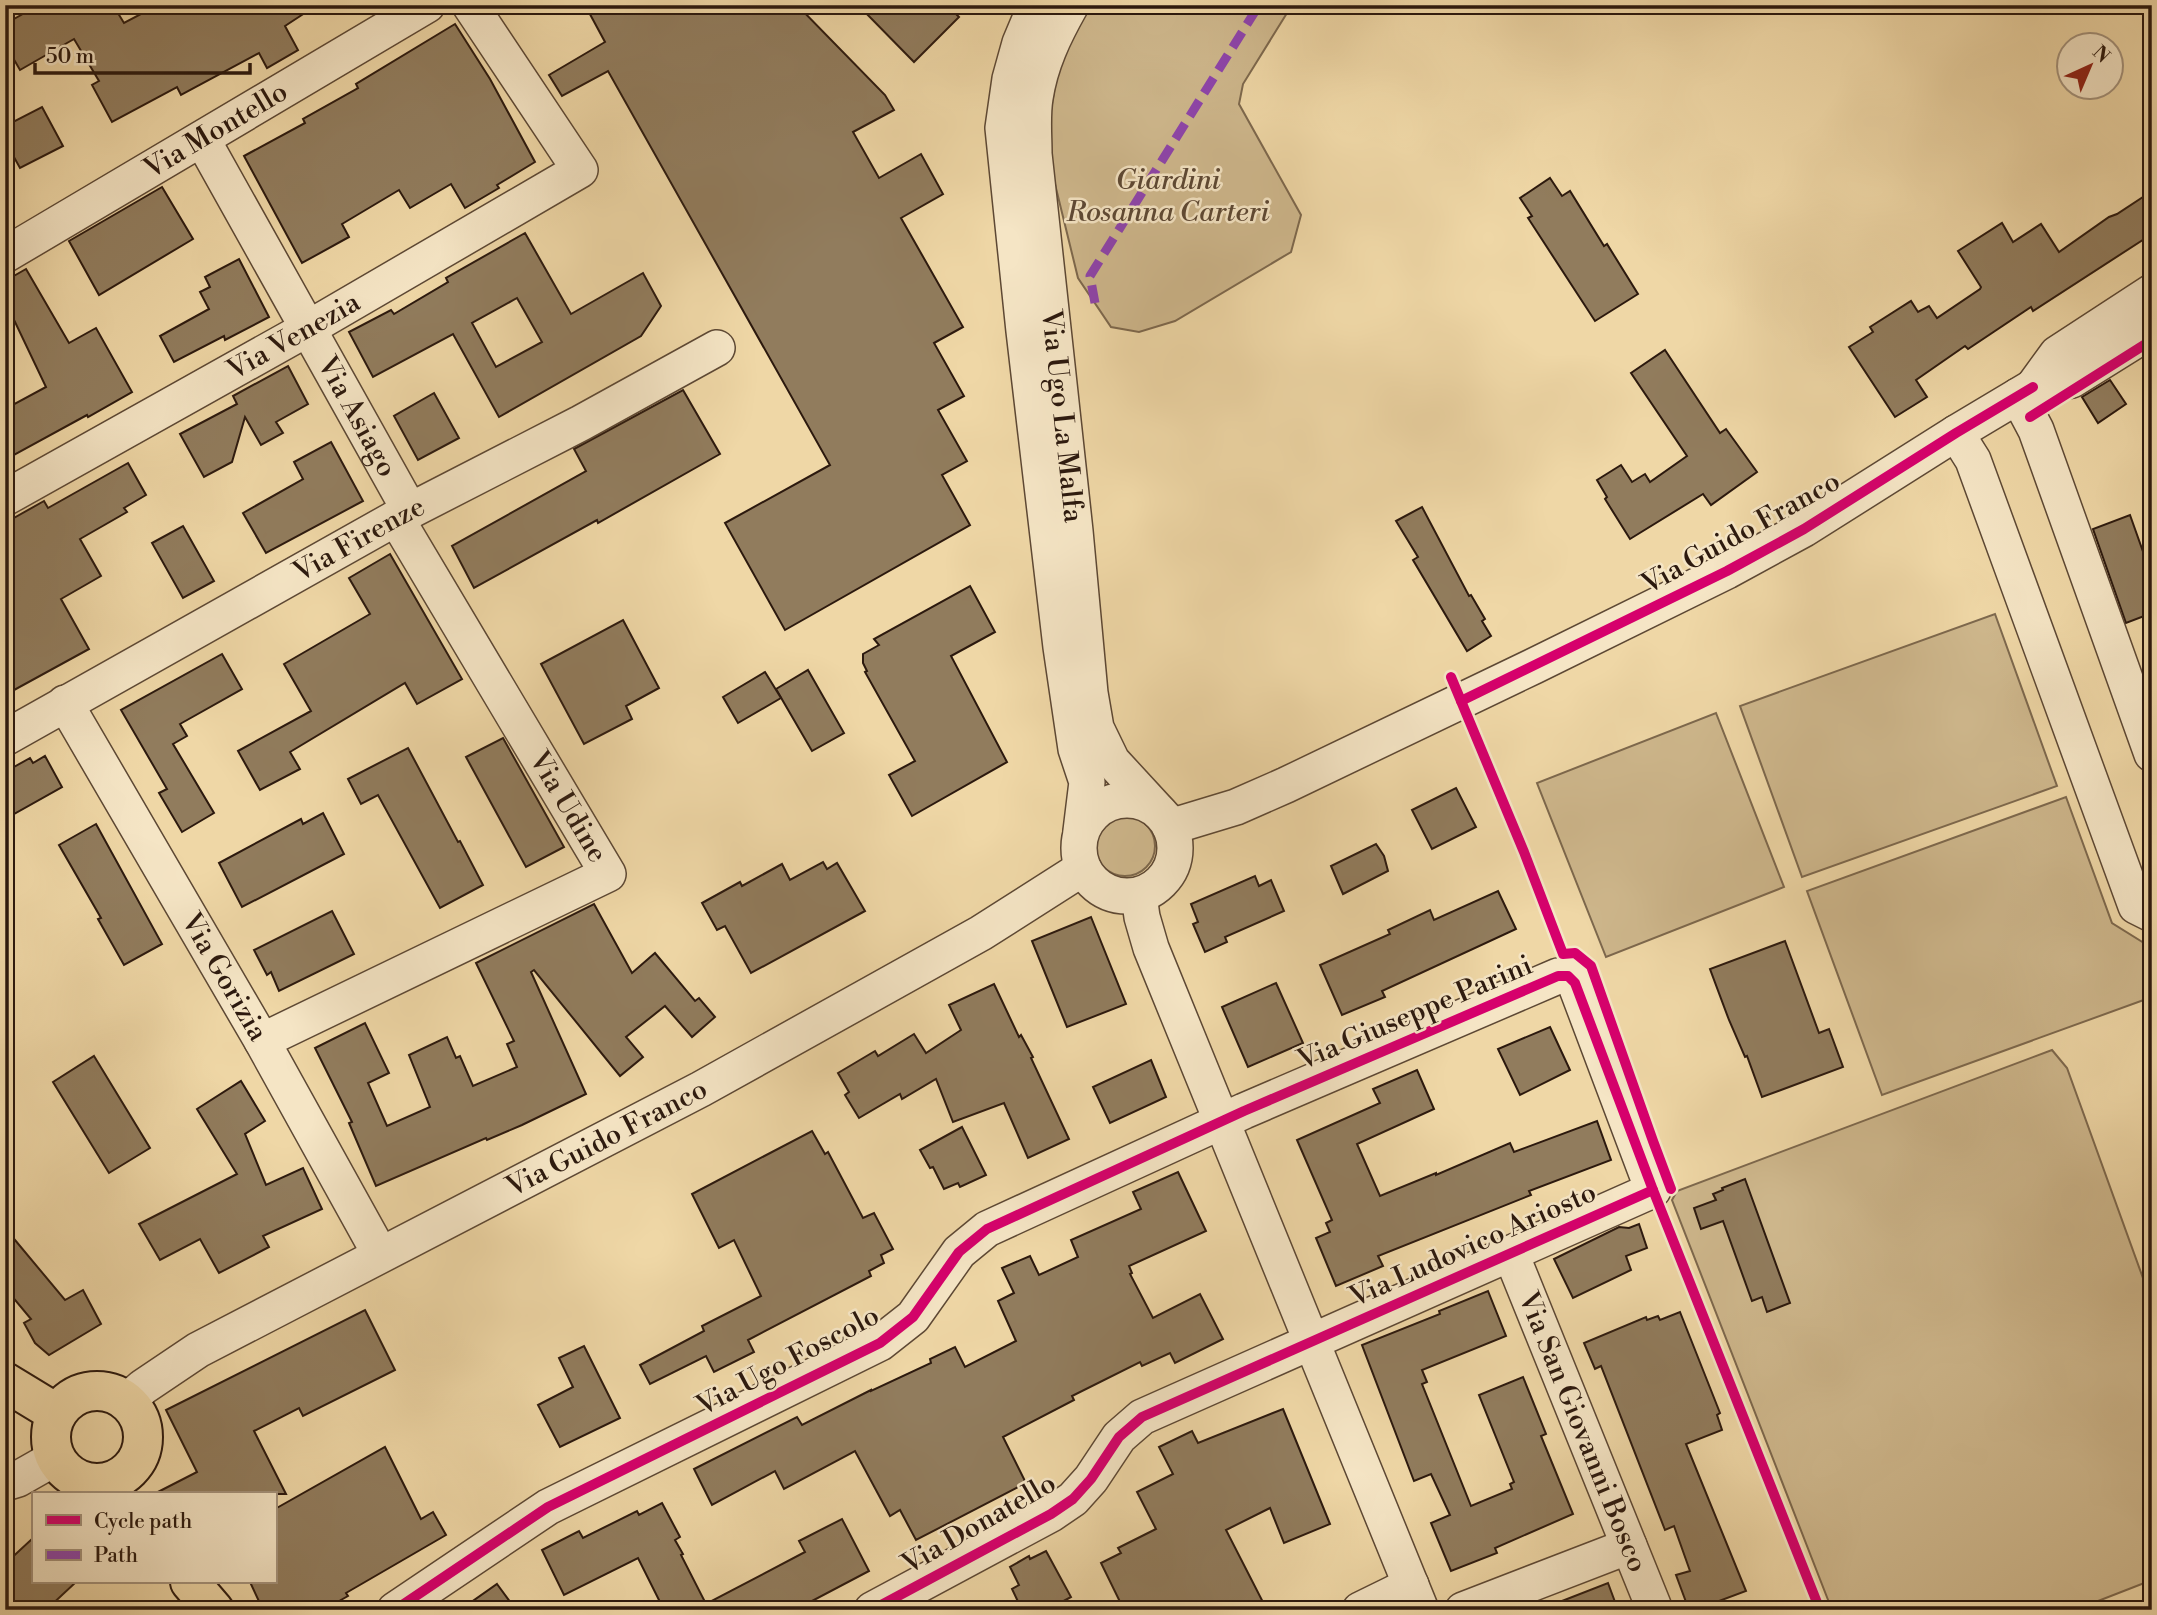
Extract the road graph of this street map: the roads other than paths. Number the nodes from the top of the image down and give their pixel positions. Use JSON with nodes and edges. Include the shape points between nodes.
{"nodes":[{"id":1,"x":427,"y":5,"type":"edge"},
{"id":2,"x":470,"y":5,"type":"edge"},
{"id":3,"x":1036,"y":5,"type":"edge"},
{"id":4,"x":1071,"y":5,"type":"edge"},
{"id":5,"x":202,"y":139,"type":"junction"},
{"id":6,"x":5,"y":255,"type":"edge"},
{"id":7,"x":2152,"y":292,"type":"edge"},
{"id":8,"x":307,"y":329,"type":"junction"},
{"id":9,"x":2152,"y":330,"type":"edge"},
{"id":10,"x":717,"y":348,"type":"dead end"},
{"id":11,"x":1043,"y":377,"type":"junction"},
{"id":12,"x":2025,"y":391,"type":"junction"},
{"id":13,"x":1956,"y":433,"type":"junction"},
{"id":14,"x":5,"y":498,"type":"edge"},
{"id":15,"x":403,"y":514,"type":"junction"},
{"id":16,"x":65,"y":703,"type":"junction"},
{"id":17,"x":5,"y":738,"type":"edge"},
{"id":18,"x":2152,"y":754,"type":"edge"},
{"id":19,"x":1165,"y":820,"type":"junction"},
{"id":20,"x":1082,"y":831,"type":"junction"},
{"id":21,"x":1083,"y":868,"type":"junction"},
{"id":22,"x":1139,"y":895,"type":"junction"},
{"id":23,"x":2152,"y":914,"type":"edge"},
{"id":24,"x":262,"y":1041,"type":"junction"},
{"id":25,"x":1222,"y":1121,"type":"junction"},
{"id":26,"x":1653,"y":1191,"type":"joint"},
{"id":27,"x":380,"y":1254,"type":"junction"},
{"id":28,"x":1511,"y":1254,"type":"junction"},
{"id":29,"x":1311,"y":1342,"type":"junction"},
{"id":30,"x":5,"y":1382,"type":"edge"},
{"id":31,"x":127,"y":1401,"type":"junction"},
{"id":32,"x":56,"y":1413,"type":"junction"},
{"id":33,"x":55,"y":1458,"type":"junction"},
{"id":34,"x":5,"y":1483,"type":"edge"},
{"id":35,"x":119,"y":1487,"type":"edge"},
{"id":36,"x":1629,"y":1546,"type":"junction"},
{"id":37,"x":192,"y":1584,"type":"edge"},
{"id":38,"x":1416,"y":1598,"type":"edge"},
{"id":39,"x":875,"y":1609,"type":"edge"},
{"id":40,"x":214,"y":1610,"type":"edge"},
{"id":41,"x":395,"y":1610,"type":"edge"},
{"id":42,"x":1360,"y":1610,"type":"edge"},
{"id":43,"x":1462,"y":1610,"type":"edge"},
{"id":44,"x":1656,"y":1610,"type":"edge"}],
"edges":[{"from":1,"to":5,"type":"street","name":"Via Montello"},
{"from":2,"to":8,"type":"street","name":"Via Venezia","via":[[580,170]]},
{"from":3,"to":11,"type":"street","name":"Via Ugo La Malfa","via":[[1013,67],[1003,128]]},
{"from":4,"to":11,"type":"street","name":"Via Ugo La Malfa","via":[[1051,41],[1035,100]]},
{"from":5,"to":6,"type":"street","name":"Via Montello"},
{"from":5,"to":8,"type":"street","name":"Via Asiago"},
{"from":7,"to":12,"type":"street","name":"Via Guido Franco","via":[[2057,354]]},
{"from":8,"to":14,"type":"street","name":"Via Venezia"},
{"from":8,"to":15,"type":"street","name":"Via Asiago"},
{"from":9,"to":12,"type":"street","name":"Via Guido Franco","via":[[2072,380]]},
{"from":10,"to":15,"type":"street","name":"Via Firenze"},
{"from":11,"to":19,"type":"street","name":"Via Ugo La Malfa","via":[[1096,728],[1112,761]]},
{"from":11,"to":20,"type":"street","name":"Via Ugo La Malfa","via":[[1061,647],[1076,749],[1087,782]]},
{"from":12,"to":13,"type":"street","name":"Via Guido Franco"},
{"from":12,"to":18,"type":"street"},
{"from":13,"to":19,"type":"street","name":"Via Guido Franco","via":[[1804,529],[1534,666],[1236,807]]},
{"from":13,"to":23,"type":"street","via":[[1973,460],[2136,906]]},
{"from":15,"to":16,"type":"street","name":"Via Firenze"},
{"from":15,"to":24,"type":"street","name":"Via Udine","via":[[608,874]]},
{"from":16,"to":17,"type":"street","name":"Via Firenze"},
{"from":16,"to":24,"type":"street","name":"Via Gorizia"},
{"from":19,"to":20,"type":"street","via":[[1146,804],[1131,799],[1115,801],[1089,817]]},
{"from":19,"to":22,"type":"street","via":[[1175,841],[1171,869],[1152,889]]},
{"from":20,"to":21,"type":"street","via":[[1079,856]]},
{"from":21,"to":22,"type":"street","via":[[1106,891]]},
{"from":21,"to":27,"type":"street","name":"Via Guido Franco","via":[[981,933],[701,1089]]},
{"from":22,"to":25,"type":"street","via":[[1151,948]]},
{"from":24,"to":27,"type":"street","name":"Via Gorizia"},
{"from":25,"to":26,"type":"street","name":"Via Giuseppe Parini","via":[[1558,976],[1568,976],[1575,983]]},
{"from":25,"to":29,"type":"street"},
{"from":25,"to":41,"type":"street","name":"Via Ugo Foscolo","via":[[987,1229],[959,1252],[913,1317],[880,1343],[548,1507]]},
{"from":26,"to":28,"type":"street","name":"Via Ludovico Ariosto"},
{"from":27,"to":31,"type":"street","name":"Via Guido Franco","via":[[198,1350]]},
{"from":28,"to":29,"type":"street","name":"Via Ludovico Ariosto"},
{"from":28,"to":36,"type":"street","name":"Via San Giovanni Bosco"},
{"from":29,"to":38,"type":"street"},
{"from":29,"to":39,"type":"street","name":"Via Donatello","via":[[1142,1417],[1119,1437],[1073,1499]]},
{"from":30,"to":32,"type":"main road"},
{"from":31,"to":32,"type":"main road","via":[[115,1394],[89,1391],[76,1395]]},
{"from":31,"to":35,"type":"main road","via":[[140,1421],[143,1444]]},
{"from":32,"to":33,"type":"main road","via":[[50,1440]]},
{"from":33,"to":34,"type":"street"},
{"from":33,"to":35,"type":"main road","via":[[75,1478]]},
{"from":36,"to":43,"type":"street"},
{"from":36,"to":44,"type":"street","name":"Via San Giovanni Bosco"},
{"from":37,"to":40,"type":"main road"},
{"from":38,"to":42,"type":"street"}]}
